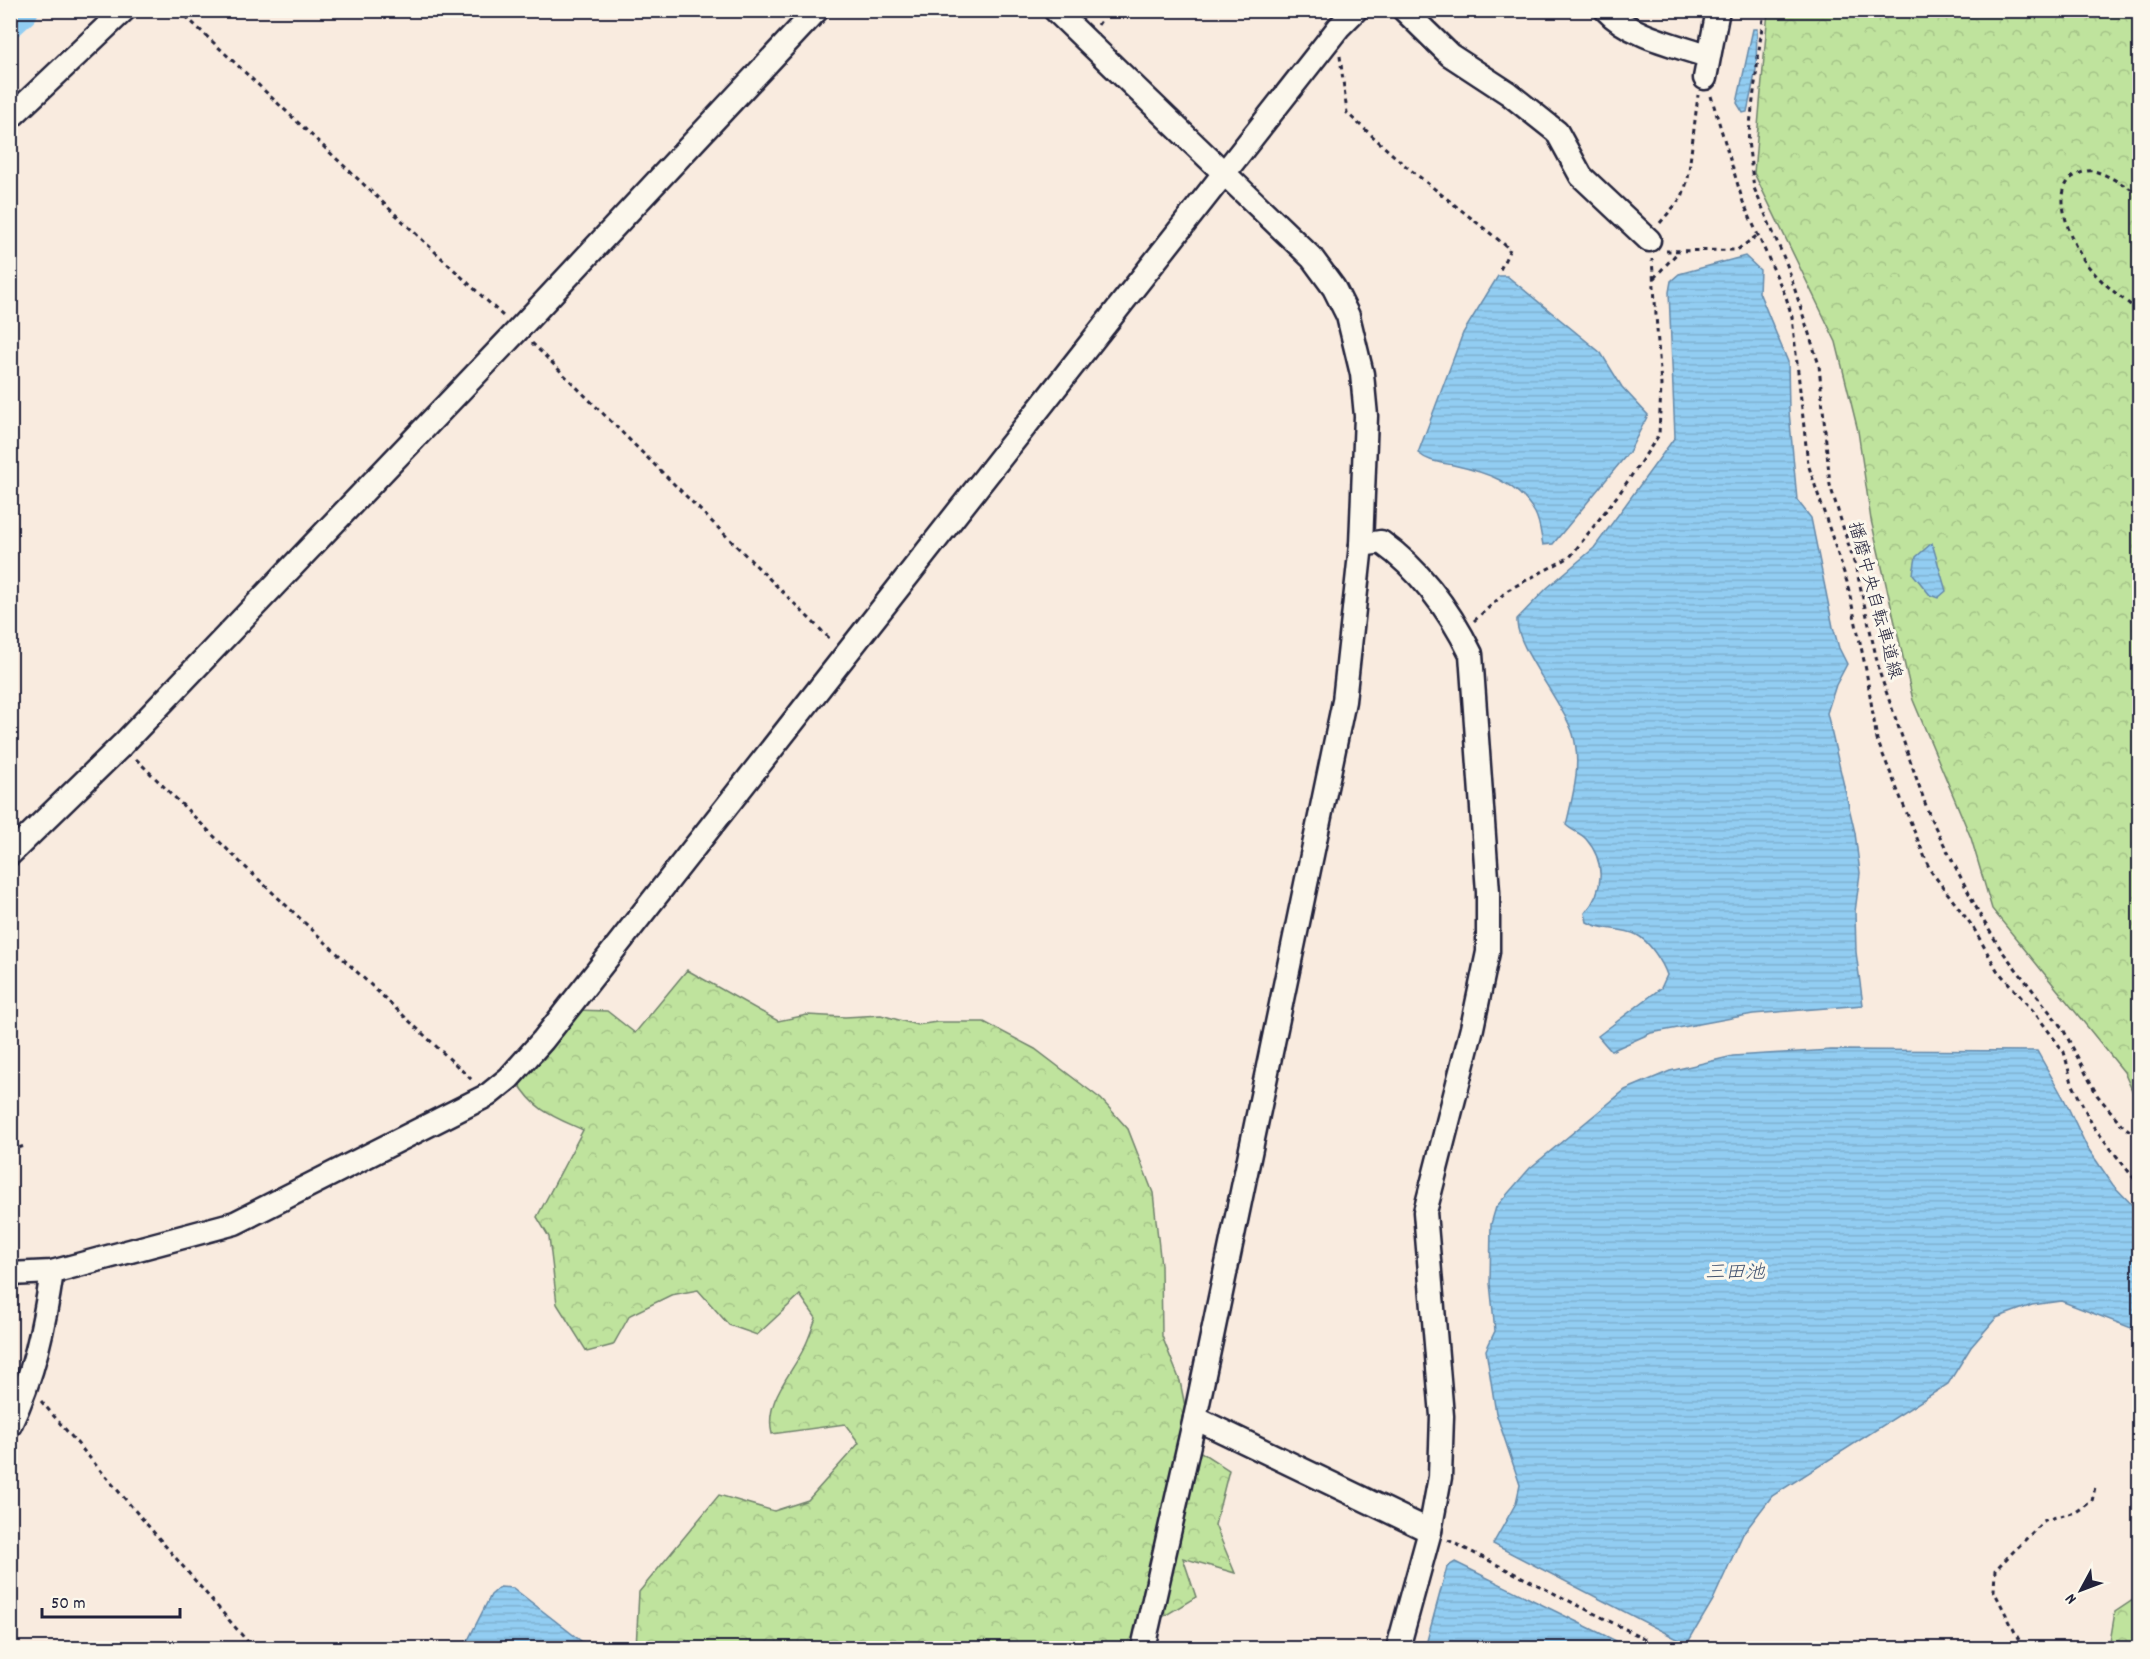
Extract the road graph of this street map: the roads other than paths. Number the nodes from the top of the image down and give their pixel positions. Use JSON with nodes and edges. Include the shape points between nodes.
{"nodes":[{"id":1,"x":124,"y":10,"type":"edge"},
{"id":2,"x":817,"y":10,"type":"edge"},
{"id":3,"x":1055,"y":10,"type":"edge"},
{"id":4,"x":1356,"y":10,"type":"edge"},
{"id":5,"x":1404,"y":10,"type":"edge"},
{"id":6,"x":1606,"y":10,"type":"edge"},
{"id":7,"x":1718,"y":10,"type":"edge"},
{"id":8,"x":1334,"y":26,"type":"edge"},
{"id":9,"x":10,"y":118,"type":"edge"},
{"id":10,"x":1226,"y":174,"type":"junction"},
{"id":11,"x":1649,"y":240,"type":"road end"},
{"id":12,"x":1361,"y":545,"type":"junction"},
{"id":13,"x":10,"y":854,"type":"edge"},
{"id":14,"x":52,"y":1272,"type":"junction"},
{"id":15,"x":10,"y":1274,"type":"edge"},
{"id":16,"x":1195,"y":1418,"type":"junction"},
{"id":17,"x":10,"y":1425,"type":"edge"},
{"id":18,"x":1430,"y":1531,"type":"junction"},
{"id":19,"x":1143,"y":1648,"type":"edge"},
{"id":20,"x":1398,"y":1648,"type":"edge"}],
"edges":[{"from":1,"to":9,"type":"street"},
{"from":2,"to":13,"type":"street","via":[[122,745]]},
{"from":3,"to":10,"type":"street"},
{"from":4,"to":8,"type":"street"},
{"from":5,"to":11,"type":"street","via":[[1450,55],[1508,93],[1557,132],[1581,176]]},
{"from":6,"to":7,"type":"street","via":[[1614,19],[1706,67]]},
{"from":8,"to":10,"type":"street"},
{"from":10,"to":12,"type":"street","via":[[1312,258],[1335,288],[1348,315],[1362,374],[1366,416]]},
{"from":10,"to":14,"type":"street","via":[[543,1040],[509,1078],[488,1095],[235,1223]]},
{"from":12,"to":16,"type":"street","via":[[1344,701]]},
{"from":12,"to":18,"type":"street","via":[[1381,542],[1400,555],[1455,620],[1471,654],[1476,693],[1488,952],[1425,1212],[1442,1416],[1440,1477]]},
{"from":14,"to":15,"type":"street"},
{"from":14,"to":17,"type":"street","via":[[41,1342],[27,1390]]},
{"from":16,"to":18,"type":"street"},
{"from":16,"to":19,"type":"street"},
{"from":18,"to":20,"type":"street"}]}
